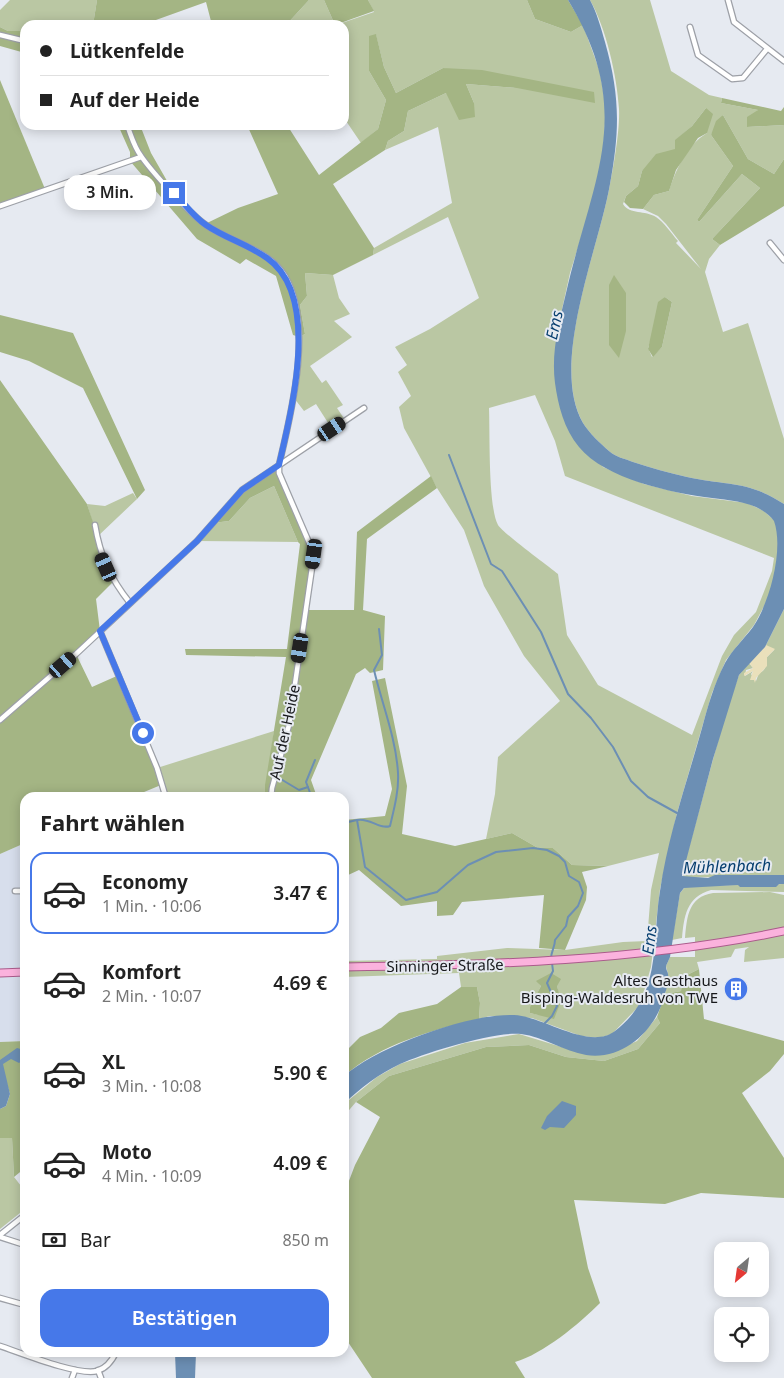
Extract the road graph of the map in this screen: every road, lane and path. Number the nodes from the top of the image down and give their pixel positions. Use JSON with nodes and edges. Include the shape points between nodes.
{"nodes":[{"id":1,"x":728,"y":0,"type":"edge"},
{"id":2,"x":690,"y":27,"type":"dead end"},
{"id":3,"x":0,"y":35,"type":"edge"},
{"id":4,"x":20,"y":40,"type":"edge"},
{"id":5,"x":767,"y":49,"type":"junction"},
{"id":6,"x":784,"y":61,"type":"edge"},
{"id":7,"x":129,"y":130,"type":"edge"},
{"id":8,"x":141,"y":156,"type":"junction"},
{"id":9,"x":0,"y":206,"type":"edge"},
{"id":10,"x":770,"y":243,"type":"dead end"},
{"id":11,"x":784,"y":260,"type":"edge"},
{"id":12,"x":364,"y":408,"type":"dead end"},
{"id":13,"x":279,"y":465,"type":"junction"},
{"id":14,"x":95,"y":525,"type":"dead end"},
{"id":15,"x":130,"y":603,"type":"junction"},
{"id":16,"x":100,"y":631,"type":"junction"},
{"id":17,"x":0,"y":720,"type":"edge"},
{"id":18,"x":164,"y":792,"type":"edge"},
{"id":19,"x":272,"y":792,"type":"edge"},
{"id":20,"x":15,"y":891,"type":"dead end"},
{"id":21,"x":20,"y":892,"type":"edge"},
{"id":22,"x":784,"y":931,"type":"edge"},
{"id":23,"x":349,"y":968,"type":"edge"},
{"id":24,"x":20,"y":972,"type":"edge"},
{"id":25,"x":0,"y":973,"type":"edge"},
{"id":26,"x":20,"y":1219,"type":"edge"},
{"id":27,"x":0,"y":1236,"type":"edge"},
{"id":28,"x":20,"y":1243,"type":"edge"},
{"id":29,"x":0,"y":1298,"type":"edge"},
{"id":30,"x":20,"y":1304,"type":"edge"},
{"id":31,"x":0,"y":1346,"type":"edge"},
{"id":32,"x":20,"y":1352,"type":"edge"},
{"id":33,"x":34,"y":1357,"type":"edge"},
{"id":34,"x":114,"y":1357,"type":"edge"},
{"id":35,"x":75,"y":1370,"type":"junction"},
{"id":36,"x":98,"y":1370,"type":"junction"},
{"id":37,"x":72,"y":1378,"type":"edge"},
{"id":38,"x":101,"y":1378,"type":"edge"}],
"edges":[{"from":1,"to":5,"type":"street","via":[[734,22]]},
{"from":2,"to":5,"type":"street","via":[[698,55],[732,79],[743,78]]},
{"from":3,"to":4,"type":"street"},
{"from":5,"to":6,"type":"street"},
{"from":7,"to":8,"type":"street","name":"Auf der Heide"},
{"from":8,"to":9,"type":"street"},
{"from":8,"to":13,"type":"street","name":"Auf der Heide","via":[[205,224],[268,258],[285,275],[294,302],[299,337],[294,398]]},
{"from":10,"to":11,"type":"street"},
{"from":12,"to":13,"type":"street"},
{"from":13,"to":15,"type":"street","via":[[242,490],[197,541]]},
{"from":13,"to":19,"type":"street","name":"Auf der Heide","via":[[279,473],[314,554],[289,725]]},
{"from":14,"to":15,"type":"street","via":[[103,559],[113,582]]},
{"from":15,"to":16,"type":"street"},
{"from":16,"to":17,"type":"street"},
{"from":16,"to":18,"type":"street"},
{"from":20,"to":21,"type":"street"},
{"from":22,"to":23,"type":"main road","name":"Sinninger Straße","via":[[620,956]]},
{"from":24,"to":25,"type":"main road"},
{"from":26,"to":27,"type":"street"},
{"from":27,"to":28,"type":"street"},
{"from":29,"to":30,"type":"street"},
{"from":31,"to":32,"type":"street"},
{"from":33,"to":35,"type":"street"},
{"from":34,"to":36,"type":"street"},
{"from":35,"to":36,"type":"street"},
{"from":35,"to":37,"type":"street"},
{"from":36,"to":38,"type":"street"}]}
